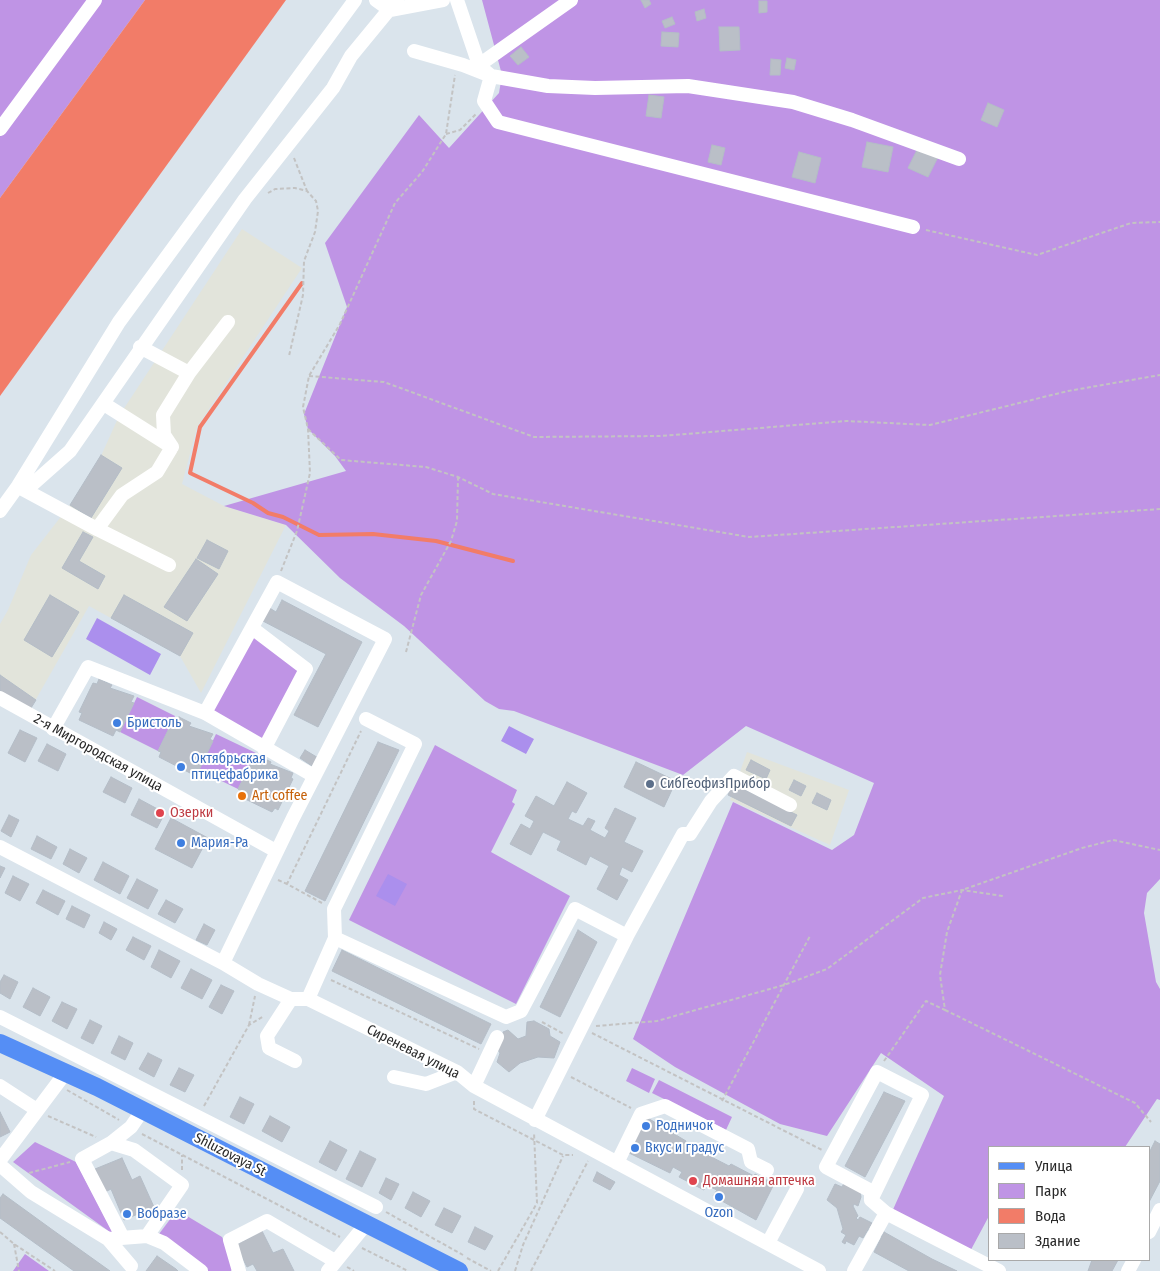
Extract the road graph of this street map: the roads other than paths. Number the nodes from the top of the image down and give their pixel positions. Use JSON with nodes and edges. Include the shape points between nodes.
{"nodes":[{"id":1,"x":95,"y":0,"type":"edge"},
{"id":2,"x":355,"y":0,"type":"edge"},
{"id":3,"x":376,"y":0,"type":"edge"},
{"id":4,"x":443,"y":0,"type":"edge"},
{"id":5,"x":457,"y":0,"type":"edge"},
{"id":6,"x":571,"y":0,"type":"edge"},
{"id":7,"x":393,"y":5,"type":"edge"},
{"id":8,"x":414,"y":51,"type":"dead end"},
{"id":9,"x":479,"y":65,"type":"junction"},
{"id":10,"x":491,"y":76,"type":"junction"},
{"id":11,"x":0,"y":129,"type":"edge"},
{"id":12,"x":959,"y":159,"type":"dead end"},
{"id":13,"x":913,"y":227,"type":"road end"},
{"id":14,"x":228,"y":322,"type":"dead end"},
{"id":15,"x":140,"y":347,"type":"junction"},
{"id":16,"x":189,"y":373,"type":"junction"},
{"id":17,"x":104,"y":404,"type":"junction"},
{"id":18,"x":172,"y":447,"type":"junction"},
{"id":19,"x":22,"y":488,"type":"junction"},
{"id":20,"x":0,"y":511,"type":"edge"},
{"id":21,"x":97,"y":529,"type":"junction"},
{"id":22,"x":170,"y":565,"type":"dead end"},
{"id":23,"x":252,"y":628,"type":"junction"},
{"id":24,"x":0,"y":698,"type":"edge"},
{"id":25,"x":205,"y":713,"type":"junction"},
{"id":26,"x":366,"y":719,"type":"road end"},
{"id":27,"x":53,"y":729,"type":"junction"},
{"id":28,"x":264,"y":748,"type":"junction"},
{"id":29,"x":314,"y":776,"type":"junction"},
{"id":30,"x":790,"y":805,"type":"dead end"},
{"id":31,"x":0,"y":847,"type":"edge"},
{"id":32,"x":276,"y":851,"type":"junction"},
{"id":33,"x":628,"y":936,"type":"junction"},
{"id":34,"x":336,"y":938,"type":"junction"},
{"id":35,"x":223,"y":963,"type":"junction"},
{"id":36,"x":291,"y":999,"type":"junction"},
{"id":37,"x":308,"y":999,"type":"junction"},
{"id":38,"x":0,"y":1017,"type":"edge"},
{"id":39,"x":506,"y":1017,"type":"junction"},
{"id":40,"x":0,"y":1043,"type":"edge"},
{"id":41,"x":295,"y":1062,"type":"dead end"},
{"id":42,"x":457,"y":1072,"type":"junction"},
{"id":43,"x":394,"y":1078,"type":"dead end"},
{"id":44,"x":62,"y":1079,"type":"junction"},
{"id":45,"x":0,"y":1086,"type":"edge"},
{"id":46,"x":474,"y":1086,"type":"junction"},
{"id":47,"x":37,"y":1110,"type":"junction"},
{"id":48,"x":142,"y":1111,"type":"junction"},
{"id":49,"x":535,"y":1120,"type":"junction"},
{"id":50,"x":111,"y":1143,"type":"junction"},
{"id":51,"x":0,"y":1160,"type":"edge"},
{"id":52,"x":617,"y":1163,"type":"junction"},
{"id":53,"x":0,"y":1165,"type":"edge"},
{"id":54,"x":767,"y":1170,"type":"dead end"},
{"id":55,"x":797,"y":1189,"type":"dead end"},
{"id":56,"x":871,"y":1200,"type":"junction"},
{"id":57,"x":376,"y":1207,"type":"road end"},
{"id":58,"x":1160,"y":1210,"type":"edge"},
{"id":59,"x":886,"y":1213,"type":"junction"},
{"id":60,"x":366,"y":1224,"type":"junction"},
{"id":61,"x":1150,"y":1230,"type":"edge"},
{"id":62,"x":148,"y":1236,"type":"junction"},
{"id":63,"x":115,"y":1238,"type":"junction"},
{"id":64,"x":768,"y":1243,"type":"junction"},
{"id":65,"x":131,"y":1266,"type":"dead end"},
{"id":66,"x":332,"y":1266,"type":"edge"},
{"id":67,"x":200,"y":1271,"type":"edge"},
{"id":68,"x":239,"y":1271,"type":"edge"},
{"id":69,"x":458,"y":1271,"type":"edge"},
{"id":70,"x":819,"y":1271,"type":"edge"},
{"id":71,"x":854,"y":1271,"type":"edge"},
{"id":72,"x":999,"y":1271,"type":"edge"}],
"edges":[{"from":1,"to":11,"type":"street"},
{"from":2,"to":19,"type":"street","via":[[119,322]]},
{"from":3,"to":7,"type":"street"},
{"from":4,"to":7,"type":"street"},
{"from":5,"to":9,"type":"street"},
{"from":6,"to":9,"type":"street"},
{"from":7,"to":15,"type":"street","via":[[351,56],[333,88],[245,199]]},
{"from":8,"to":10,"type":"street"},
{"from":9,"to":10,"type":"street"},
{"from":10,"to":12,"type":"street","via":[[548,86],[586,88],[688,86],[793,102]]},
{"from":10,"to":13,"type":"street","via":[[484,100],[498,122]]},
{"from":14,"to":16,"type":"street"},
{"from":15,"to":16,"type":"street"},
{"from":15,"to":17,"type":"street"},
{"from":16,"to":18,"type":"street","via":[[163,414],[164,435]]},
{"from":17,"to":18,"type":"street"},
{"from":17,"to":19,"type":"street","via":[[70,451]]},
{"from":18,"to":21,"type":"street","via":[[157,472],[122,495]]},
{"from":19,"to":20,"type":"street"},
{"from":19,"to":21,"type":"street"},
{"from":21,"to":22,"type":"street"},
{"from":23,"to":25,"type":"street"},
{"from":23,"to":28,"type":"street","via":[[306,669]]},
{"from":23,"to":29,"type":"street","via":[[277,582],[385,639]]},
{"from":24,"to":27,"type":"street","name":"2-я Миргородская улица"},
{"from":25,"to":27,"type":"street","via":[[88,667]]},
{"from":25,"to":28,"type":"street"},
{"from":26,"to":34,"type":"street","via":[[416,744],[334,909]]},
{"from":27,"to":32,"type":"street","name":"2-я Миргородская улица"},
{"from":28,"to":29,"type":"street"},
{"from":29,"to":32,"type":"street"},
{"from":30,"to":33,"type":"street","via":[[734,776],[711,801],[690,834],[684,834]]},
{"from":31,"to":35,"type":"street","name":"Сиреневая улица"},
{"from":32,"to":35,"type":"street"},
{"from":33,"to":39,"type":"street","via":[[575,909],[521,1011]]},
{"from":33,"to":49,"type":"street"},
{"from":34,"to":37,"type":"street"},
{"from":34,"to":39,"type":"street"},
{"from":35,"to":36,"type":"street","name":"Сиреневая улица"},
{"from":36,"to":37,"type":"street","name":"Сиреневая улица"},
{"from":36,"to":41,"type":"street","via":[[267,1036],[269,1048]]},
{"from":37,"to":42,"type":"street","name":"Сиреневая улица"},
{"from":38,"to":57,"type":"street"},
{"from":39,"to":46,"type":"street"},
{"from":40,"to":44,"type":"main road","name":"Shluzovaya St"},
{"from":42,"to":43,"type":"street","via":[[426,1084]]},
{"from":42,"to":46,"type":"street","name":"Сиреневая улица"},
{"from":44,"to":47,"type":"street"},
{"from":44,"to":48,"type":"main road","name":"Shluzovaya St"},
{"from":45,"to":47,"type":"street"},
{"from":46,"to":49,"type":"street","name":"Сиреневая улица"},
{"from":47,"to":51,"type":"street"},
{"from":48,"to":50,"type":"street","via":[[131,1127]]},
{"from":48,"to":60,"type":"main road","name":"Shluzovaya St"},
{"from":49,"to":52,"type":"street","name":"Сиреневая улица"},
{"from":50,"to":62,"type":"street","via":[[134,1150],[182,1185]]},
{"from":50,"to":63,"type":"street","via":[[82,1158]]},
{"from":52,"to":54,"type":"street","via":[[641,1114],[665,1106],[748,1149],[751,1162]]},
{"from":52,"to":64,"type":"street","name":"Сиреневая улица"},
{"from":53,"to":63,"type":"street","via":[[12,1177]]},
{"from":55,"to":64,"type":"street"},
{"from":56,"to":56,"type":"street","via":[[922,1095],[877,1072],[826,1167],[870,1190]]},
{"from":56,"to":59,"type":"street"},
{"from":58,"to":61,"type":"street"},
{"from":59,"to":71,"type":"street"},
{"from":59,"to":72,"type":"street"},
{"from":60,"to":66,"type":"street"},
{"from":60,"to":69,"type":"main road","name":"Shluzovaya St"},
{"from":62,"to":63,"type":"street"},
{"from":62,"to":67,"type":"street","via":[[164,1243]]},
{"from":63,"to":65,"type":"street"},
{"from":64,"to":70,"type":"street","name":"Сиреневая улица"},
{"from":66,"to":68,"type":"street","via":[[267,1221],[230,1240]]}]}
